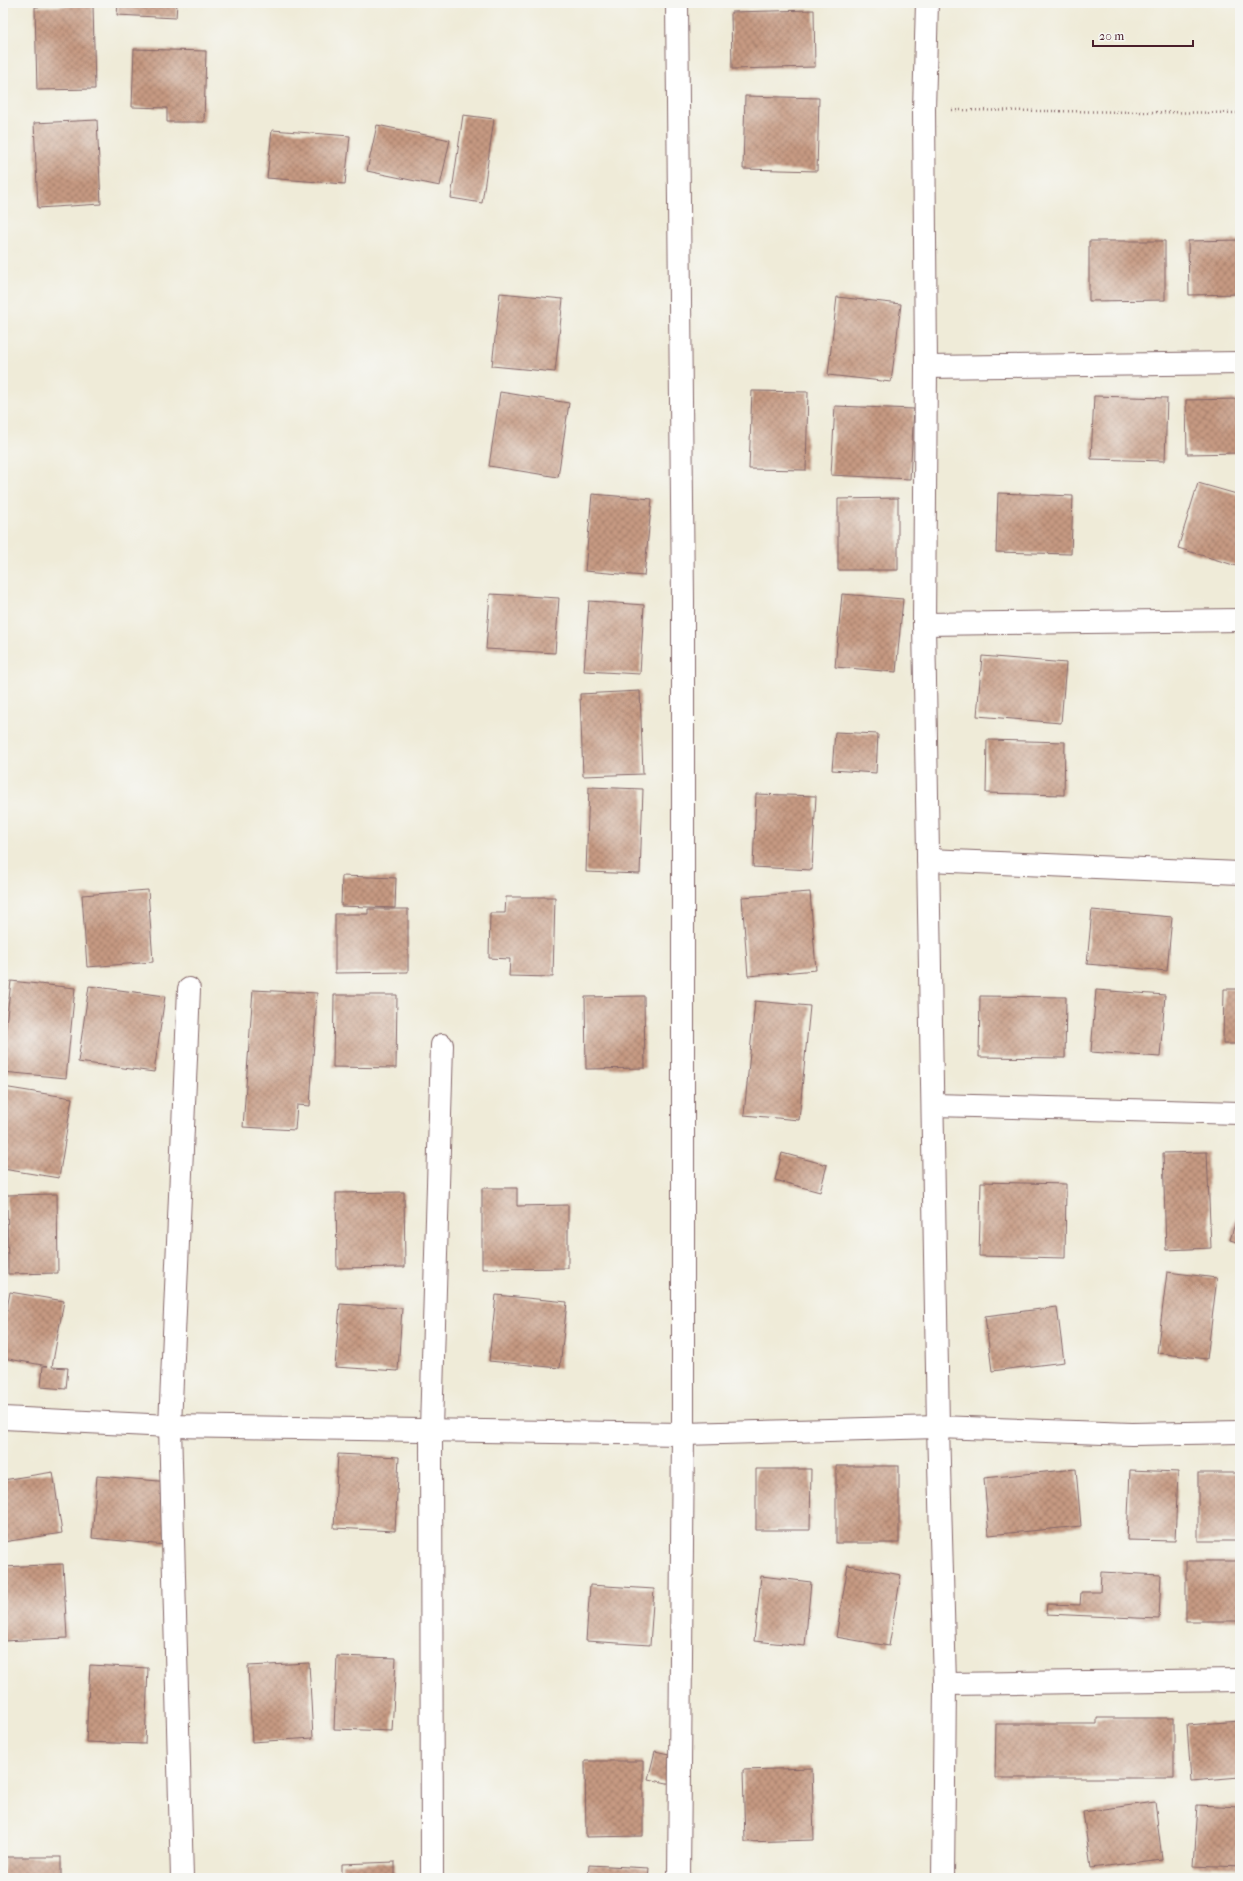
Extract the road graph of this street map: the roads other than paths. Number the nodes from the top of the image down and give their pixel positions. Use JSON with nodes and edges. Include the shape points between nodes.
{"nodes":[{"id":1,"x":677,"y":3,"type":"edge"},
{"id":2,"x":927,"y":3,"type":"edge"},
{"id":3,"x":1240,"y":363,"type":"edge"},
{"id":4,"x":926,"y":367,"type":"junction"},
{"id":5,"x":1240,"y":620,"type":"edge"},
{"id":6,"x":924,"y":624,"type":"junction"},
{"id":7,"x":928,"y":860,"type":"junction"},
{"id":8,"x":1240,"y":872,"type":"edge"},
{"id":9,"x":189,"y":989,"type":"dead end"},
{"id":10,"x":442,"y":1045,"type":"dead end"},
{"id":11,"x":933,"y":1105,"type":"junction"},
{"id":12,"x":1240,"y":1113,"type":"edge"},
{"id":13,"x":3,"y":1418,"type":"edge"},
{"id":14,"x":170,"y":1426,"type":"junction"},
{"id":15,"x":938,"y":1427,"type":"junction"},
{"id":16,"x":431,"y":1429,"type":"junction"},
{"id":17,"x":1240,"y":1432,"type":"edge"},
{"id":18,"x":683,"y":1434,"type":"junction"},
{"id":19,"x":1240,"y":1680,"type":"edge"},
{"id":20,"x":945,"y":1684,"type":"junction"},
{"id":21,"x":182,"y":1878,"type":"edge"},
{"id":22,"x":432,"y":1878,"type":"edge"},
{"id":23,"x":680,"y":1878,"type":"edge"},
{"id":24,"x":943,"y":1878,"type":"edge"}],
"edges":[{"from":1,"to":18,"type":"street","via":[[683,599]]},
{"from":2,"to":4,"type":"street","via":[[924,109]]},
{"from":3,"to":4,"type":"street"},
{"from":4,"to":6,"type":"street"},
{"from":5,"to":6,"type":"street"},
{"from":6,"to":7,"type":"street"},
{"from":7,"to":8,"type":"street"},
{"from":7,"to":11,"type":"street"},
{"from":9,"to":14,"type":"street"},
{"from":10,"to":16,"type":"street"},
{"from":11,"to":12,"type":"street"},
{"from":11,"to":15,"type":"street"},
{"from":13,"to":14,"type":"street"},
{"from":14,"to":16,"type":"street"},
{"from":14,"to":21,"type":"street"},
{"from":15,"to":17,"type":"street","via":[[1132,1434]]},
{"from":15,"to":18,"type":"street"},
{"from":15,"to":20,"type":"street"},
{"from":16,"to":18,"type":"street"},
{"from":16,"to":22,"type":"street"},
{"from":18,"to":23,"type":"street"},
{"from":19,"to":20,"type":"street"},
{"from":20,"to":24,"type":"street"}]}
